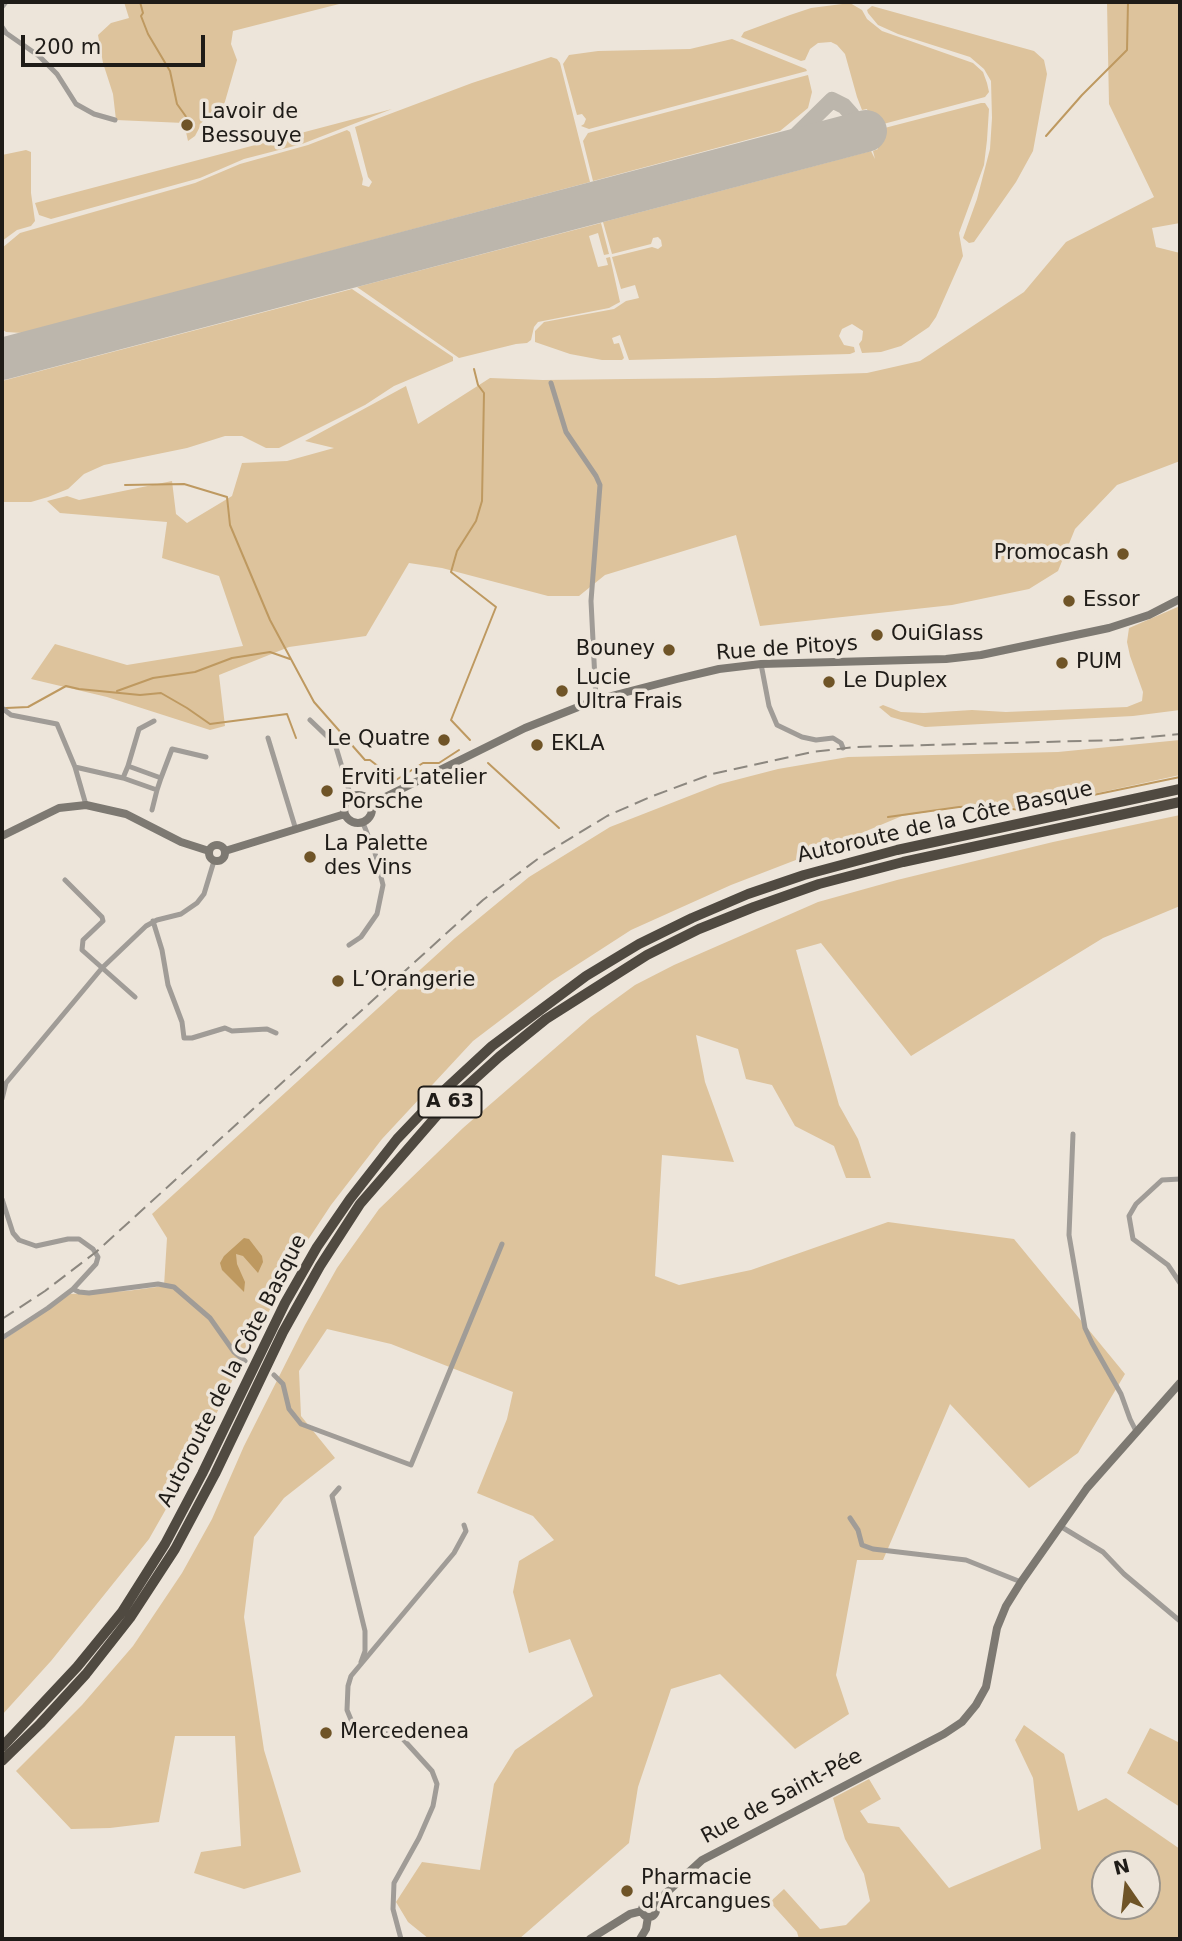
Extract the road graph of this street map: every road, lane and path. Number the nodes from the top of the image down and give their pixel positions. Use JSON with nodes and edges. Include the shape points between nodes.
{"nodes":[{"id":1,"x":6,"y":2,"type":"edge"},
{"id":2,"x":2,"y":7,"type":"edge"},
{"id":3,"x":2,"y":27,"type":"edge"},
{"id":4,"x":115,"y":120,"type":"dead end"},
{"id":5,"x":551,"y":383,"type":"dead end"},
{"id":6,"x":1180,"y":599,"type":"edge"},
{"id":7,"x":761,"y":664,"type":"junction"},
{"id":8,"x":596,"y":700,"type":"junction"},
{"id":9,"x":2,"y":708,"type":"edge"},
{"id":10,"x":310,"y":720,"type":"dead end"},
{"id":11,"x":154,"y":721,"type":"dead end"},
{"id":12,"x":268,"y":738,"type":"dead end"},
{"id":13,"x":844,"y":748,"type":"dead end"},
{"id":14,"x":206,"y":757,"type":"dead end"},
{"id":15,"x":128,"y":766,"type":"junction"},
{"id":16,"x":75,"y":767,"type":"junction"},
{"id":17,"x":123,"y":778,"type":"junction"},
{"id":18,"x":161,"y":778,"type":"junction"},
{"id":19,"x":1180,"y":789,"type":"edge"},
{"id":20,"x":157,"y":790,"type":"junction"},
{"id":21,"x":351,"y":797,"type":"junction"},
{"id":22,"x":1180,"y":802,"type":"edge"},
{"id":23,"x":86,"y":804,"type":"junction"},
{"id":24,"x":371,"y":804,"type":"junction"},
{"id":25,"x":152,"y":810,"type":"dead end"},
{"id":26,"x":345,"y":814,"type":"junction"},
{"id":27,"x":363,"y":823,"type":"junction"},
{"id":28,"x":296,"y":830,"type":"junction"},
{"id":29,"x":2,"y":836,"type":"edge"},
{"id":30,"x":209,"y":851,"type":"junction"},
{"id":31,"x":225,"y":851,"type":"junction"},
{"id":32,"x":214,"y":861,"type":"junction"},
{"id":33,"x":65,"y":880,"type":"dead end"},
{"id":34,"x":153,"y":921,"type":"junction"},
{"id":35,"x":349,"y":944,"type":"dead end"},
{"id":36,"x":102,"y":968,"type":"junction"},
{"id":37,"x":135,"y":997,"type":"dead end"},
{"id":38,"x":276,"y":1033,"type":"dead end"},
{"id":39,"x":2,"y":1077,"type":"edge"},
{"id":40,"x":6,"y":1083,"type":"junction"},
{"id":41,"x":2,"y":1099,"type":"edge"},
{"id":42,"x":1073,"y":1134,"type":"dead end"},
{"id":43,"x":1180,"y":1179,"type":"edge"},
{"id":44,"x":2,"y":1200,"type":"edge"},
{"id":45,"x":502,"y":1244,"type":"dead end"},
{"id":46,"x":1180,"y":1283,"type":"edge"},
{"id":47,"x":73,"y":1289,"type":"junction"},
{"id":48,"x":2,"y":1338,"type":"edge"},
{"id":49,"x":245,"y":1361,"type":"dead end"},
{"id":50,"x":274,"y":1374,"type":"dead end"},
{"id":51,"x":1180,"y":1383,"type":"edge"},
{"id":52,"x":1137,"y":1433,"type":"junction"},
{"id":53,"x":339,"y":1488,"type":"dead end"},
{"id":54,"x":850,"y":1518,"type":"dead end"},
{"id":55,"x":464,"y":1525,"type":"dead end"},
{"id":56,"x":1059,"y":1525,"type":"junction"},
{"id":57,"x":1021,"y":1582,"type":"junction"},
{"id":58,"x":1180,"y":1620,"type":"edge"},
{"id":59,"x":360,"y":1665,"type":"junction"},
{"id":60,"x":2,"y":1748,"type":"edge"},
{"id":61,"x":2,"y":1761,"type":"edge"},
{"id":62,"x":645,"y":1914,"type":"junction"},
{"id":63,"x":401,"y":1939,"type":"edge"},
{"id":64,"x":590,"y":1939,"type":"edge"},
{"id":65,"x":640,"y":1939,"type":"edge"}],
"edges":[{"from":1,"to":2,"type":"street"},
{"from":3,"to":4,"type":"street","via":[[57,74],[76,104]]},
{"from":5,"to":8,"type":"street","via":[[566,432],[600,485],[591,601]]},
{"from":6,"to":7,"type":"street","name":"Rue de Pitoys","via":[[1109,628],[981,655]]},
{"from":7,"to":8,"type":"street","name":"Rue de Pitoys","via":[[719,669]]},
{"from":7,"to":13,"type":"street","via":[[777,726],[802,737],[832,738]]},
{"from":8,"to":24,"type":"street","name":"Rue de Pitoys","via":[[525,728]]},
{"from":9,"to":16,"type":"street","via":[[11,715],[57,724]]},
{"from":10,"to":21,"type":"street","via":[[335,744]]},
{"from":11,"to":15,"type":"street","via":[[139,729]]},
{"from":12,"to":28,"type":"street"},
{"from":14,"to":18,"type":"street","via":[[172,749]]},
{"from":15,"to":17,"type":"street"},
{"from":15,"to":18,"type":"street"},
{"from":16,"to":17,"type":"street"},
{"from":16,"to":23,"type":"street"},
{"from":17,"to":20,"type":"street"},
{"from":18,"to":20,"type":"street"},
{"from":19,"to":60,"type":"highway","name":"Autoroute de la Côte Basque","number":"A 63","via":[[897,850],[748,894],[628,951],[586,976],[492,1046],[397,1139],[350,1199],[285,1303],[202,1474],[122,1612]]},
{"from":20,"to":25,"type":"street"},
{"from":21,"to":24,"type":"street","via":[[363,796]]},
{"from":21,"to":26,"type":"street"},
{"from":22,"to":61,"type":"highway","name":"Autoroute de la Côte Basque","number":"A 63","via":[[903,862],[754,907],[646,955],[546,1019],[499,1057],[446,1105],[360,1204],[283,1332],[215,1474],[130,1618],[86,1674]]},
{"from":23,"to":29,"type":"street","via":[[59,808]]},
{"from":23,"to":30,"type":"street","via":[[126,814]]},
{"from":24,"to":27,"type":"street","via":[[370,817]]},
{"from":26,"to":27,"type":"street","via":[[350,821]]},
{"from":26,"to":28,"type":"street"},
{"from":27,"to":35,"type":"street","via":[[383,885],[377,914],[361,937]]},
{"from":28,"to":31,"type":"street"},
{"from":30,"to":31,"type":"street","via":[[217,845]]},
{"from":30,"to":32,"type":"street"},
{"from":31,"to":32,"type":"street","via":[[223,858]]},
{"from":32,"to":34,"type":"street","via":[[197,903],[181,914]]},
{"from":33,"to":36,"type":"street","via":[[101,915],[103,920],[83,940],[82,947]]},
{"from":34,"to":36,"type":"street"},
{"from":34,"to":38,"type":"street","via":[[184,1038],[225,1028]]},
{"from":36,"to":37,"type":"street"},
{"from":36,"to":40,"type":"street"},
{"from":39,"to":40,"type":"street"},
{"from":40,"to":41,"type":"street"},
{"from":42,"to":52,"type":"street","via":[[1069,1235],[1085,1328]]},
{"from":43,"to":46,"type":"street","via":[[1162,1180],[1136,1203],[1129,1216],[1133,1238],[1168,1265]]},
{"from":44,"to":47,"type":"street","via":[[19,1240],[36,1246],[74,1238],[93,1249],[96,1264]]},
{"from":45,"to":50,"type":"street","via":[[411,1465],[301,1424],[293,1417],[283,1384]]},
{"from":47,"to":48,"type":"street"},
{"from":47,"to":49,"type":"street","via":[[89,1293],[158,1284],[174,1287],[210,1318]]},
{"from":51,"to":52,"type":"street"},
{"from":52,"to":56,"type":"street"},
{"from":53,"to":59,"type":"street","via":[[332,1496],[365,1631]]},
{"from":54,"to":57,"type":"street","via":[[862,1545],[966,1560]]},
{"from":55,"to":59,"type":"street","via":[[467,1531],[447,1562]]},
{"from":56,"to":57,"type":"street"},
{"from":56,"to":58,"type":"street","via":[[1103,1552]]},
{"from":57,"to":62,"type":"street","name":"Rue de Saint-Pée","via":[[1002,1614],[986,1687],[954,1728],[702,1860],[653,1905],[655,1913]]},
{"from":59,"to":63,"type":"street","via":[[348,1686],[346,1710],[354,1727],[402,1738],[432,1771],[437,1784],[425,1825],[394,1883],[393,1909]]},
{"from":62,"to":64,"type":"street","via":[[630,1914]]},
{"from":62,"to":65,"type":"street","via":[[646,1929]]}]}
